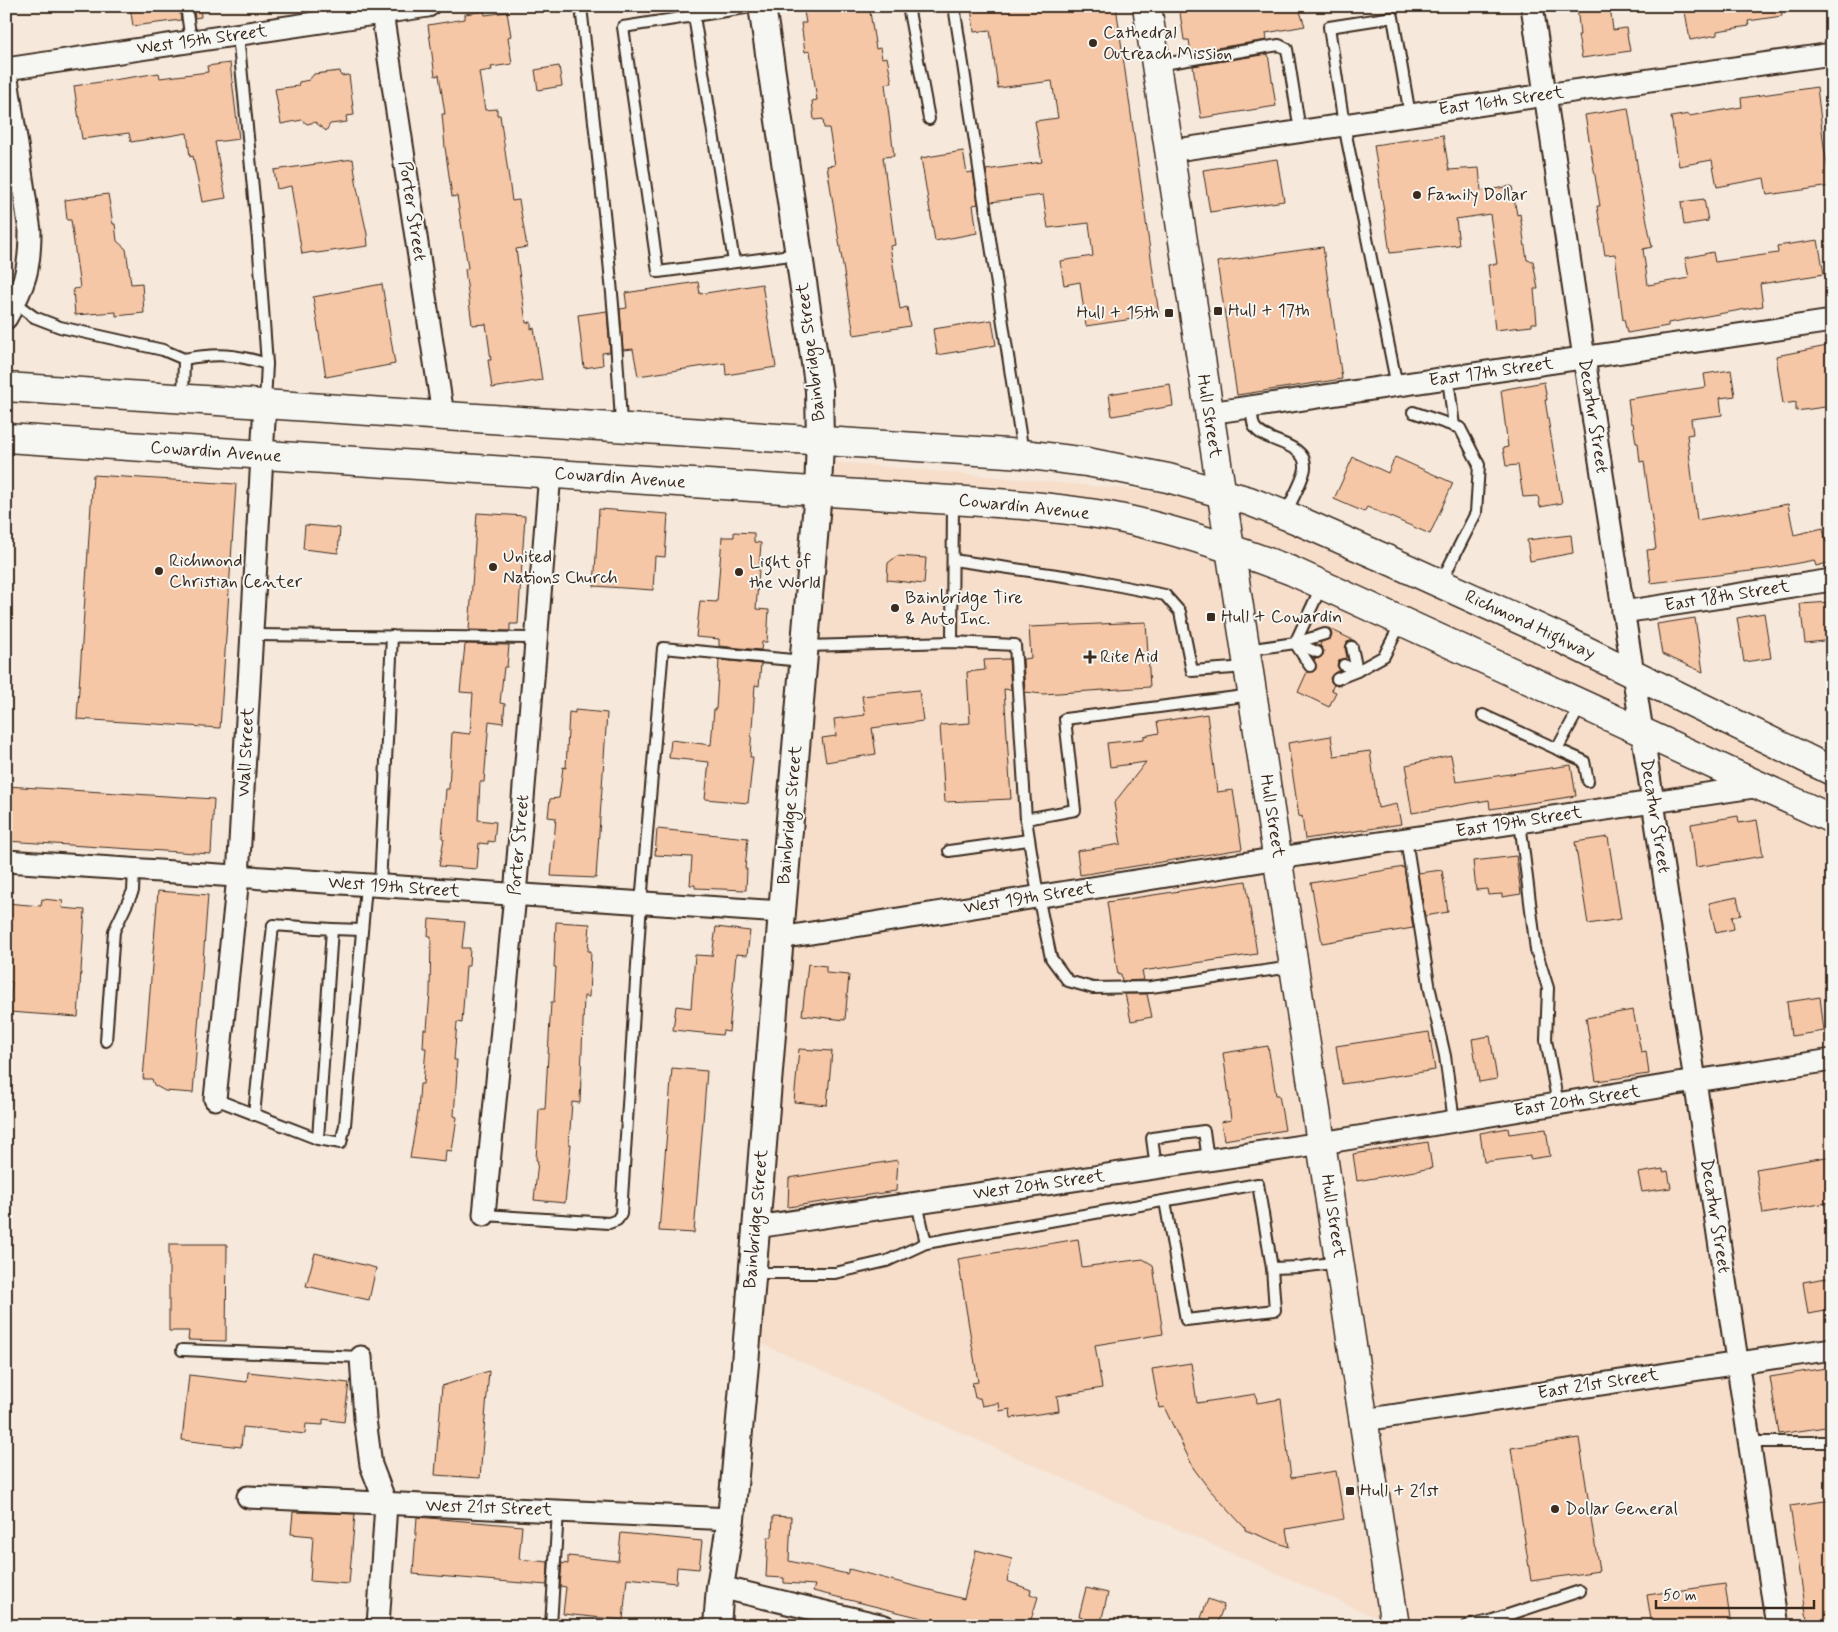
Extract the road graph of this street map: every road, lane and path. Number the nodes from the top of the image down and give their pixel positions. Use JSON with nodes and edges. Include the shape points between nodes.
{"nodes":[{"id":1,"x":186,"y":6,"type":"edge"},
{"id":2,"x":428,"y":6,"type":"edge"},
{"id":3,"x":581,"y":6,"type":"edge"},
{"id":4,"x":758,"y":6,"type":"edge"},
{"id":5,"x":762,"y":6,"type":"edge"},
{"id":6,"x":908,"y":6,"type":"edge"},
{"id":7,"x":954,"y":6,"type":"edge"},
{"id":8,"x":1147,"y":6,"type":"edge"},
{"id":9,"x":1532,"y":6,"type":"edge"},
{"id":10,"x":381,"y":10,"type":"edge"},
{"id":11,"x":694,"y":16,"type":"junction"},
{"id":12,"x":238,"y":35,"type":"junction"},
{"id":13,"x":191,"y":42,"type":"junction"},
{"id":14,"x":1832,"y":54,"type":"edge"},
{"id":15,"x":1156,"y":65,"type":"junction"},
{"id":16,"x":6,"y":70,"type":"edge"},
{"id":17,"x":1545,"y":95,"type":"junction"},
{"id":18,"x":1410,"y":115,"type":"junction"},
{"id":19,"x":929,"y":119,"type":"dead end"},
{"id":20,"x":1344,"y":125,"type":"junction"},
{"id":21,"x":1300,"y":131,"type":"junction"},
{"id":22,"x":1170,"y":151,"type":"junction"},
{"id":23,"x":799,"y":254,"type":"junction"},
{"id":24,"x":734,"y":262,"type":"junction"},
{"id":25,"x":11,"y":310,"type":"edge"},
{"id":26,"x":1832,"y":321,"type":"edge"},
{"id":27,"x":1584,"y":358,"type":"junction"},
{"id":28,"x":184,"y":359,"type":"junction"},
{"id":29,"x":267,"y":364,"type":"junction"},
{"id":30,"x":1448,"y":378,"type":"junction"},
{"id":31,"x":1396,"y":386,"type":"junction"},
{"id":32,"x":6,"y":387,"type":"edge"},
{"id":33,"x":183,"y":398,"type":"junction"},
{"id":34,"x":265,"y":404,"type":"junction"},
{"id":35,"x":1251,"y":407,"type":"junction"},
{"id":36,"x":1413,"y":412,"type":"dead end"},
{"id":37,"x":1209,"y":413,"type":"junction"},
{"id":38,"x":443,"y":415,"type":"junction"},
{"id":39,"x":1454,"y":426,"type":"junction"},
{"id":40,"x":621,"y":427,"type":"junction"},
{"id":41,"x":6,"y":438,"type":"edge"},
{"id":42,"x":820,"y":440,"type":"junction"},
{"id":43,"x":1023,"y":454,"type":"junction"},
{"id":44,"x":263,"y":456,"type":"junction"},
{"id":45,"x":550,"y":474,"type":"junction"},
{"id":46,"x":818,"y":491,"type":"junction"},
{"id":47,"x":1221,"y":493,"type":"junction"},
{"id":48,"x":953,"y":500,"type":"junction"},
{"id":49,"x":1285,"y":515,"type":"junction"},
{"id":50,"x":1229,"y":548,"type":"junction"},
{"id":51,"x":952,"y":560,"type":"junction"},
{"id":52,"x":1832,"y":580,"type":"edge"},
{"id":53,"x":1440,"y":583,"type":"junction"},
{"id":54,"x":1322,"y":584,"type":"junction"},
{"id":55,"x":1623,"y":612,"type":"junction"},
{"id":56,"x":1402,"y":621,"type":"junction"},
{"id":57,"x":1325,"y":634,"type":"dead end"},
{"id":58,"x":253,"y":635,"type":"junction"},
{"id":59,"x":392,"y":636,"type":"junction"},
{"id":60,"x":536,"y":638,"type":"junction"},
{"id":61,"x":952,"y":642,"type":"junction"},
{"id":62,"x":1295,"y":643,"type":"junction"},
{"id":63,"x":1352,"y":648,"type":"dead end"},
{"id":64,"x":1317,"y":652,"type":"dead end"},
{"id":65,"x":804,"y":653,"type":"junction"},
{"id":66,"x":1247,"y":658,"type":"junction"},
{"id":67,"x":1344,"y":664,"type":"dead end"},
{"id":68,"x":1310,"y":666,"type":"dead end"},
{"id":69,"x":1357,"y":671,"type":"junction"},
{"id":70,"x":1632,"y":673,"type":"junction"},
{"id":71,"x":1337,"y":678,"type":"dead end"},
{"id":72,"x":1253,"y":695,"type":"junction"},
{"id":73,"x":1581,"y":704,"type":"junction"},
{"id":74,"x":1483,"y":715,"type":"dead end"},
{"id":75,"x":1641,"y":731,"type":"junction"},
{"id":76,"x":1557,"y":749,"type":"junction"},
{"id":77,"x":1828,"y":767,"type":"edge"},
{"id":78,"x":1588,"y":781,"type":"dead end"},
{"id":79,"x":1760,"y":786,"type":"junction"},
{"id":80,"x":1653,"y":802,"type":"junction"},
{"id":81,"x":1026,"y":819,"type":"junction"},
{"id":82,"x":1832,"y":819,"type":"edge"},
{"id":83,"x":1520,"y":822,"type":"junction"},
{"id":84,"x":1406,"y":839,"type":"junction"},
{"id":85,"x":1028,"y":840,"type":"junction"},
{"id":86,"x":949,"y":851,"type":"dead end"},
{"id":87,"x":1279,"y":858,"type":"junction"},
{"id":88,"x":6,"y":861,"type":"edge"},
{"id":89,"x":134,"y":870,"type":"junction"},
{"id":90,"x":238,"y":877,"type":"junction"},
{"id":91,"x":373,"y":886,"type":"junction"},
{"id":92,"x":515,"y":895,"type":"junction"},
{"id":93,"x":1038,"y":896,"type":"junction"},
{"id":94,"x":641,"y":903,"type":"junction"},
{"id":95,"x":782,"y":912,"type":"junction"},
{"id":96,"x":332,"y":929,"type":"junction"},
{"id":97,"x":362,"y":930,"type":"junction"},
{"id":98,"x":780,"y":938,"type":"junction"},
{"id":99,"x":1295,"y":966,"type":"junction"},
{"id":100,"x":106,"y":1041,"type":"dead end"},
{"id":101,"x":1832,"y":1060,"type":"edge"},
{"id":102,"x":1695,"y":1081,"type":"junction"},
{"id":103,"x":215,"y":1099,"type":"joint"},
{"id":104,"x":1558,"y":1104,"type":"junction"},
{"id":105,"x":254,"y":1115,"type":"junction"},
{"id":106,"x":1454,"y":1121,"type":"junction"},
{"id":107,"x":318,"y":1139,"type":"junction"},
{"id":108,"x":1322,"y":1144,"type":"junction"},
{"id":109,"x":1208,"y":1160,"type":"junction"},
{"id":110,"x":1156,"y":1168,"type":"junction"},
{"id":111,"x":1165,"y":1201,"type":"junction"},
{"id":112,"x":917,"y":1203,"type":"junction"},
{"id":113,"x":484,"y":1215,"type":"joint"},
{"id":114,"x":756,"y":1227,"type":"junction"},
{"id":115,"x":926,"y":1243,"type":"junction"},
{"id":116,"x":1340,"y":1262,"type":"junction"},
{"id":117,"x":1272,"y":1268,"type":"junction"},
{"id":118,"x":752,"y":1273,"type":"junction"},
{"id":119,"x":1832,"y":1349,"type":"edge"},
{"id":120,"x":182,"y":1350,"type":"dead end"},
{"id":121,"x":361,"y":1358,"type":"joint"},
{"id":122,"x":1737,"y":1363,"type":"junction"},
{"id":123,"x":1364,"y":1420,"type":"junction"},
{"id":124,"x":1749,"y":1442,"type":"junction"},
{"id":125,"x":1832,"y":1442,"type":"edge"},
{"id":126,"x":248,"y":1497,"type":"dead end"},
{"id":127,"x":386,"y":1504,"type":"junction"},
{"id":128,"x":558,"y":1511,"type":"junction"},
{"id":129,"x":731,"y":1519,"type":"junction"},
{"id":130,"x":720,"y":1588,"type":"junction"},
{"id":131,"x":1580,"y":1591,"type":"dead end"},
{"id":132,"x":378,"y":1626,"type":"edge"},
{"id":133,"x":551,"y":1626,"type":"edge"},
{"id":134,"x":717,"y":1626,"type":"edge"},
{"id":135,"x":884,"y":1626,"type":"edge"},
{"id":136,"x":1396,"y":1626,"type":"edge"},
{"id":137,"x":1467,"y":1626,"type":"edge"},
{"id":138,"x":1777,"y":1626,"type":"edge"}],
"edges":[{"from":1,"to":13,"type":"lane"},
{"from":2,"to":10,"type":"street","name":"West 15th Street"},
{"from":3,"to":40,"type":"lane","via":[[610,264]]},
{"from":4,"to":11,"type":"lane"},
{"from":5,"to":23,"type":"street","name":"Bainbridge Street"},
{"from":6,"to":19,"type":"lane"},
{"from":7,"to":43,"type":"lane"},
{"from":8,"to":15,"type":"main road","name":"Hull Street"},
{"from":9,"to":17,"type":"street","name":"Decatur Street"},
{"from":10,"to":12,"type":"street","name":"West 15th Street"},
{"from":10,"to":38,"type":"street","name":"Porter Street"},
{"from":11,"to":24,"type":"lane"},
{"from":11,"to":24,"type":"lane","via":[[623,27],[658,272]]},
{"from":12,"to":13,"type":"street","name":"West 15th Street"},
{"from":12,"to":29,"type":"lane"},
{"from":13,"to":16,"type":"street","name":"West 15th Street"},
{"from":14,"to":17,"type":"street","name":"East 16th Street"},
{"from":15,"to":21,"type":"lane","via":[[1279,45],[1288,49]]},
{"from":15,"to":22,"type":"main road","name":"Hull Street"},
{"from":16,"to":25,"type":"street","via":[[30,231],[27,274]]},
{"from":17,"to":18,"type":"street","name":"East 16th Street"},
{"from":17,"to":27,"type":"street","name":"Decatur Street"},
{"from":18,"to":20,"type":"street","name":"East 16th Street"},
{"from":18,"to":20,"type":"lane","via":[[1393,17],[1329,27]]},
{"from":20,"to":21,"type":"street","name":"East 16th Street"},
{"from":20,"to":31,"type":"lane"},
{"from":21,"to":22,"type":"street","name":"East 16th Street"},
{"from":22,"to":37,"type":"main road","name":"Hull Street"},
{"from":23,"to":24,"type":"lane"},
{"from":23,"to":42,"type":"street","name":"Bainbridge Street","via":[[819,390]]},
{"from":25,"to":28,"type":"lane","via":[[60,327],[163,350]]},
{"from":26,"to":27,"type":"street","name":"East 17th Street"},
{"from":27,"to":30,"type":"street","name":"East 17th Street"},
{"from":27,"to":55,"type":"street","name":"Decatur Street"},
{"from":28,"to":29,"type":"lane","via":[[208,355],[242,356]]},
{"from":28,"to":33,"type":"lane"},
{"from":29,"to":34,"type":"lane"},
{"from":30,"to":31,"type":"street","name":"East 17th Street"},
{"from":30,"to":39,"type":"lane"},
{"from":31,"to":35,"type":"street","name":"East 17th Street"},
{"from":32,"to":33,"type":"main road"},
{"from":33,"to":34,"type":"main road"},
{"from":34,"to":38,"type":"main road"},
{"from":34,"to":44,"type":"street","name":"Wall Street"},
{"from":35,"to":37,"type":"street","name":"East 17th Street"},
{"from":35,"to":49,"type":"lane","via":[[1254,426],[1259,432],[1288,445],[1303,459],[1305,468]]},
{"from":36,"to":39,"type":"lane"},
{"from":37,"to":47,"type":"main road","name":"Hull Street"},
{"from":38,"to":40,"type":"main road"},
{"from":39,"to":53,"type":"lane","via":[[1460,428],[1479,464],[1476,513]]},
{"from":40,"to":42,"type":"main road"},
{"from":41,"to":44,"type":"main road","name":"Cowardin Avenue"},
{"from":42,"to":43,"type":"main road"},
{"from":42,"to":46,"type":"street","name":"Bainbridge Street"},
{"from":43,"to":47,"type":"main road","via":[[1126,468]]},
{"from":44,"to":45,"type":"main road","name":"Cowardin Avenue"},
{"from":44,"to":58,"type":"street","name":"Wall Street"},
{"from":45,"to":46,"type":"main road","name":"Cowardin Avenue"},
{"from":45,"to":60,"type":"street","name":"Porter Street"},
{"from":46,"to":48,"type":"main road","name":"Cowardin Avenue"},
{"from":46,"to":65,"type":"street","name":"Bainbridge Street"},
{"from":47,"to":49,"type":"main road","name":"Richmond Highway"},
{"from":47,"to":50,"type":"main road","name":"Hull Street"},
{"from":48,"to":50,"type":"main road","name":"Cowardin Avenue","via":[[1089,512],[1174,531]]},
{"from":48,"to":51,"type":"lane"},
{"from":49,"to":53,"type":"main road","name":"Richmond Highway"},
{"from":50,"to":54,"type":"main road"},
{"from":50,"to":66,"type":"main road","name":"Hull Street"},
{"from":51,"to":61,"type":"lane"},
{"from":51,"to":66,"type":"lane","via":[[1086,579],[1165,595],[1180,612],[1192,671]]},
{"from":52,"to":55,"type":"street","name":"East 18th Street"},
{"from":53,"to":70,"type":"main road","name":"Richmond Highway"},
{"from":54,"to":56,"type":"main road"},
{"from":54,"to":62,"type":"lane"},
{"from":55,"to":70,"type":"street","name":"Decatur Street"},
{"from":56,"to":69,"type":"lane","via":[[1384,656]]},
{"from":56,"to":73,"type":"main road"},
{"from":57,"to":62,"type":"lane"},
{"from":58,"to":59,"type":"lane"},
{"from":58,"to":90,"type":"street","name":"Wall Street"},
{"from":59,"to":60,"type":"lane"},
{"from":59,"to":91,"type":"lane"},
{"from":60,"to":92,"type":"street","name":"Porter Street"},
{"from":61,"to":65,"type":"lane"},
{"from":61,"to":81,"type":"lane","via":[[1015,645]]},
{"from":62,"to":64,"type":"lane"},
{"from":62,"to":66,"type":"lane"},
{"from":62,"to":68,"type":"lane"},
{"from":63,"to":69,"type":"lane"},
{"from":65,"to":94,"type":"lane","via":[[663,648]]},
{"from":65,"to":95,"type":"street","name":"Bainbridge Street"},
{"from":66,"to":72,"type":"main road","name":"Hull Street"},
{"from":67,"to":69,"type":"lane"},
{"from":69,"to":71,"type":"lane"},
{"from":70,"to":75,"type":"street","name":"Decatur Street"},
{"from":70,"to":77,"type":"main road","name":"Richmond Highway"},
{"from":72,"to":81,"type":"lane","via":[[1065,719],[1075,810]]},
{"from":72,"to":87,"type":"main road","name":"Hull Street"},
{"from":73,"to":75,"type":"main road"},
{"from":73,"to":76,"type":"lane"},
{"from":74,"to":76,"type":"lane"},
{"from":75,"to":79,"type":"main road"},
{"from":75,"to":80,"type":"street","name":"Decatur Street"},
{"from":76,"to":78,"type":"lane","via":[[1584,761]]},
{"from":79,"to":80,"type":"street","name":"East 19th Street"},
{"from":79,"to":82,"type":"main road"},
{"from":80,"to":83,"type":"street","name":"East 19th Street"},
{"from":80,"to":102,"type":"street","name":"Decatur Street"},
{"from":81,"to":85,"type":"lane"},
{"from":83,"to":84,"type":"street","name":"East 19th Street"},
{"from":83,"to":104,"type":"lane","via":[[1536,950],[1548,988],[1546,1040]]},
{"from":84,"to":87,"type":"street","name":"East 19th Street"},
{"from":84,"to":106,"type":"lane"},
{"from":85,"to":86,"type":"lane"},
{"from":85,"to":93,"type":"lane"},
{"from":87,"to":93,"type":"street","name":"West 19th Street"},
{"from":87,"to":99,"type":"main road","name":"Hull Street"},
{"from":88,"to":89,"type":"street","name":"West 19th Street"},
{"from":89,"to":90,"type":"street","name":"West 19th Street"},
{"from":89,"to":100,"type":"lane","via":[[132,891],[114,931]]},
{"from":90,"to":91,"type":"street","name":"West 19th Street"},
{"from":90,"to":103,"type":"street","name":"Wall Street"},
{"from":91,"to":92,"type":"street","name":"West 19th Street"},
{"from":91,"to":97,"type":"lane"},
{"from":92,"to":94,"type":"street","name":"West 19th Street"},
{"from":92,"to":113,"type":"street","name":"Porter Street"},
{"from":93,"to":98,"type":"street","name":"West 19th Street"},
{"from":93,"to":99,"type":"lane","via":[[1051,958],[1068,981],[1093,988],[1151,987]]},
{"from":94,"to":95,"type":"street","name":"West 19th Street"},
{"from":94,"to":113,"type":"lane","via":[[621,1214],[609,1223]]},
{"from":95,"to":98,"type":"street","name":"Bainbridge Street"},
{"from":96,"to":97,"type":"lane"},
{"from":96,"to":105,"type":"lane","via":[[273,925]]},
{"from":96,"to":107,"type":"lane"},
{"from":97,"to":107,"type":"lane","via":[[345,1125],[341,1143]]},
{"from":98,"to":114,"type":"street","name":"Bainbridge Street"},
{"from":99,"to":108,"type":"main road","name":"Hull Street"},
{"from":101,"to":102,"type":"street","name":"East 20th Street"},
{"from":102,"to":104,"type":"street","name":"East 20th Street"},
{"from":102,"to":122,"type":"street","name":"Decatur Street"},
{"from":103,"to":105,"type":"lane"},
{"from":104,"to":106,"type":"street","name":"East 20th Street"},
{"from":105,"to":107,"type":"lane"},
{"from":106,"to":108,"type":"street","name":"East 20th Street"},
{"from":108,"to":109,"type":"street","name":"West 20th Street"},
{"from":108,"to":116,"type":"main road","name":"Hull Street"},
{"from":109,"to":110,"type":"street","name":"West 20th Street"},
{"from":109,"to":110,"type":"lane","via":[[1204,1131],[1152,1138]]},
{"from":110,"to":112,"type":"street","name":"West 20th Street"},
{"from":111,"to":115,"type":"lane"},
{"from":111,"to":117,"type":"lane","via":[[1258,1184]]},
{"from":111,"to":117,"type":"lane","via":[[1186,1320],[1275,1310]]},
{"from":112,"to":114,"type":"street","name":"West 20th Street"},
{"from":112,"to":115,"type":"lane"},
{"from":114,"to":118,"type":"street","name":"Bainbridge Street"},
{"from":115,"to":118,"type":"lane","via":[[887,1261],[835,1273]]},
{"from":116,"to":117,"type":"lane"},
{"from":116,"to":123,"type":"main road","name":"Hull Street"},
{"from":118,"to":129,"type":"street","name":"Bainbridge Street"},
{"from":119,"to":122,"type":"street","name":"East 21st Street"},
{"from":120,"to":121,"type":"lane"},
{"from":121,"to":127,"type":"street","via":[[371,1465]]},
{"from":122,"to":123,"type":"street","name":"East 21st Street"},
{"from":122,"to":124,"type":"street","name":"Decatur Street"},
{"from":123,"to":136,"type":"main road","name":"Hull Street"},
{"from":124,"to":125,"type":"lane"},
{"from":124,"to":138,"type":"street","name":"Decatur Street"},
{"from":126,"to":127,"type":"street","name":"West 21st Street"},
{"from":127,"to":128,"type":"street","name":"West 21st Street"},
{"from":127,"to":132,"type":"street"},
{"from":128,"to":129,"type":"street","name":"West 21st Street"},
{"from":128,"to":133,"type":"lane"},
{"from":129,"to":130,"type":"street","name":"Bainbridge Street"},
{"from":130,"to":134,"type":"street","name":"Bainbridge Street"},
{"from":130,"to":135,"type":"street"},
{"from":131,"to":137,"type":"lane"}]}
